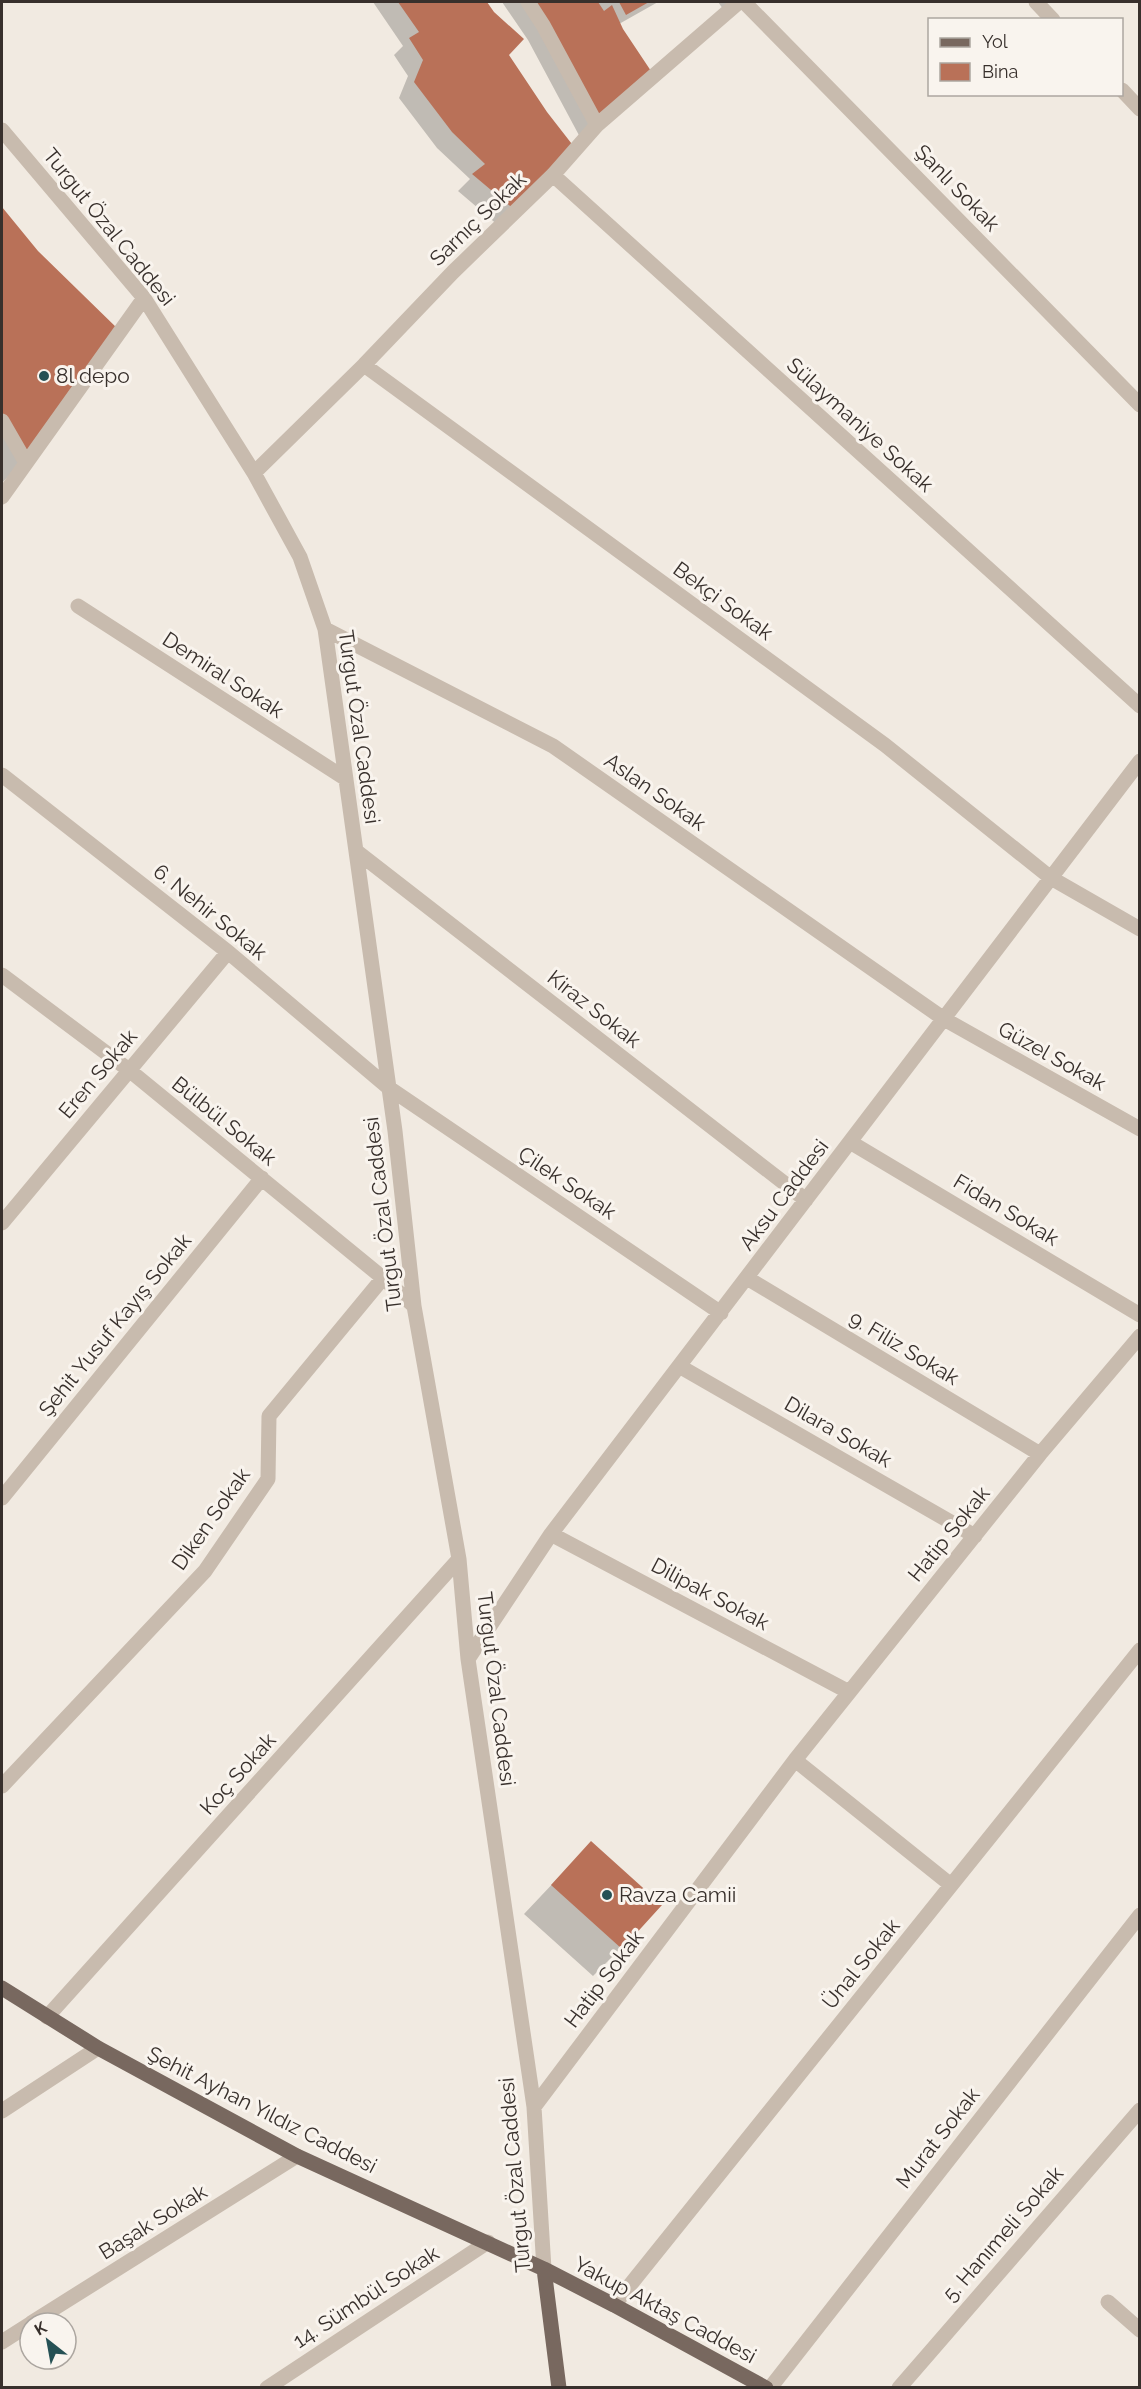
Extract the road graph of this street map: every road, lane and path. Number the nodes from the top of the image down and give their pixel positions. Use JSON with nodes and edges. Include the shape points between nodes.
{"nodes":[{"id":1,"x":528,"y":2,"type":"edge"},
{"id":2,"x":739,"y":2,"type":"edge"},
{"id":3,"x":744,"y":2,"type":"edge"},
{"id":4,"x":1036,"y":2,"type":"edge"},
{"id":5,"x":1051,"y":18,"type":"edge"},
{"id":6,"x":1123,"y":91,"type":"edge"},
{"id":7,"x":1140,"y":109,"type":"edge"},
{"id":8,"x":597,"y":124,"type":"junction"},
{"id":9,"x":2,"y":130,"type":"edge"},
{"id":10,"x":553,"y":175,"type":"junction"},
{"id":11,"x":144,"y":298,"type":"junction"},
{"id":12,"x":364,"y":365,"type":"junction"},
{"id":13,"x":1140,"y":405,"type":"edge"},
{"id":14,"x":2,"y":420,"type":"edge"},
{"id":15,"x":25,"y":461,"type":"junction"},
{"id":16,"x":254,"y":473,"type":"junction"},
{"id":17,"x":2,"y":497,"type":"edge"},
{"id":18,"x":78,"y":606,"type":"dead end"},
{"id":19,"x":325,"y":629,"type":"junction"},
{"id":20,"x":1140,"y":706,"type":"edge"},
{"id":21,"x":1140,"y":761,"type":"edge"},
{"id":22,"x":2,"y":775,"type":"edge"},
{"id":23,"x":346,"y":779,"type":"junction"},
{"id":24,"x":356,"y":851,"type":"junction"},
{"id":25,"x":1051,"y":878,"type":"junction"},
{"id":26,"x":1140,"y":928,"type":"edge"},
{"id":27,"x":228,"y":952,"type":"junction"},
{"id":28,"x":2,"y":975,"type":"edge"},
{"id":29,"x":944,"y":1019,"type":"junction"},
{"id":30,"x":129,"y":1070,"type":"junction"},
{"id":31,"x":389,"y":1088,"type":"junction"},
{"id":32,"x":1140,"y":1129,"type":"edge"},
{"id":33,"x":850,"y":1142,"type":"junction"},
{"id":34,"x":262,"y":1178,"type":"junction"},
{"id":35,"x":806,"y":1200,"type":"junction"},
{"id":36,"x":7,"y":1206,"type":"edge"},
{"id":37,"x":2,"y":1223,"type":"edge"},
{"id":38,"x":383,"y":1278,"type":"junction"},
{"id":39,"x":747,"y":1278,"type":"junction"},
{"id":40,"x":414,"y":1306,"type":"junction"},
{"id":41,"x":721,"y":1313,"type":"junction"},
{"id":42,"x":1140,"y":1315,"type":"edge"},
{"id":43,"x":1140,"y":1336,"type":"edge"},
{"id":44,"x":679,"y":1366,"type":"junction"},
{"id":45,"x":1040,"y":1454,"type":"junction"},
{"id":46,"x":2,"y":1498,"type":"edge"},
{"id":47,"x":551,"y":1534,"type":"junction"},
{"id":48,"x":975,"y":1536,"type":"junction"},
{"id":49,"x":459,"y":1558,"type":"junction"},
{"id":50,"x":1140,"y":1650,"type":"edge"},
{"id":51,"x":468,"y":1659,"type":"junction"},
{"id":52,"x":849,"y":1692,"type":"junction"},
{"id":53,"x":795,"y":1760,"type":"junction"},
{"id":54,"x":2,"y":1786,"type":"edge"},
{"id":55,"x":951,"y":1885,"type":"junction"},
{"id":56,"x":1140,"y":1915,"type":"edge"},
{"id":57,"x":2,"y":1988,"type":"edge"},
{"id":58,"x":47,"y":2017,"type":"junction"},
{"id":59,"x":98,"y":2048,"type":"junction"},
{"id":60,"x":534,"y":2107,"type":"junction"},
{"id":61,"x":1140,"y":2110,"type":"edge"},
{"id":62,"x":2,"y":2111,"type":"edge"},
{"id":63,"x":297,"y":2156,"type":"junction"},
{"id":64,"x":488,"y":2242,"type":"junction"},
{"id":65,"x":544,"y":2269,"type":"junction"},
{"id":66,"x":1108,"y":2302,"type":"dead end"},
{"id":67,"x":614,"y":2305,"type":"junction"},
{"id":68,"x":52,"y":2311,"type":"edge"},
{"id":69,"x":1140,"y":2330,"type":"edge"},
{"id":70,"x":18,"y":2332,"type":"edge"},
{"id":71,"x":2,"y":2342,"type":"edge"},
{"id":72,"x":267,"y":2388,"type":"edge"},
{"id":73,"x":559,"y":2388,"type":"edge"},
{"id":74,"x":768,"y":2388,"type":"edge"},
{"id":75,"x":899,"y":2388,"type":"edge"}],
"edges":[{"from":1,"to":8,"type":"street"},
{"from":2,"to":8,"type":"street","name":"Sarnıç Sokak"},
{"from":3,"to":13,"type":"street","name":"Şanlı Sokak"},
{"from":4,"to":5,"type":"street"},
{"from":6,"to":7,"type":"street"},
{"from":8,"to":10,"type":"street","name":"Sarnıç Sokak"},
{"from":9,"to":11,"type":"street","name":"Turgut Özal Caddesi"},
{"from":10,"to":12,"type":"street","name":"Sarnıç Sokak"},
{"from":10,"to":20,"type":"street","name":"Sülaymaniye Sokak"},
{"from":11,"to":15,"type":"street"},
{"from":11,"to":16,"type":"street","name":"Turgut Özal Caddesi"},
{"from":12,"to":16,"type":"street","name":"Sarnıç Sokak"},
{"from":12,"to":25,"type":"street","name":"Bekçi Sokak","via":[[885,745]]},
{"from":14,"to":15,"type":"street"},
{"from":15,"to":17,"type":"street"},
{"from":16,"to":19,"type":"street","name":"Turgut Özal Caddesi","via":[[300,556]]},
{"from":18,"to":23,"type":"street","name":"Demiral Sokak"},
{"from":19,"to":23,"type":"street","name":"Turgut Özal Caddesi"},
{"from":19,"to":29,"type":"street","name":"Aslan Sokak","via":[[553,746]]},
{"from":21,"to":25,"type":"street","name":"Aksu Caddesi"},
{"from":22,"to":27,"type":"street","name":"6. Nehir Sokak"},
{"from":23,"to":24,"type":"street","name":"Turgut Özal Caddesi"},
{"from":24,"to":31,"type":"street","name":"Turgut Özal Caddesi"},
{"from":24,"to":35,"type":"street","name":"Kiraz Sokak"},
{"from":25,"to":26,"type":"street","name":"Bekçi Sokak"},
{"from":25,"to":29,"type":"street","name":"Aksu Caddesi"},
{"from":27,"to":30,"type":"street","name":"Eren Sokak"},
{"from":27,"to":31,"type":"street","name":"6. Nehir Sokak"},
{"from":28,"to":30,"type":"street","name":"Bülbül Sokak"},
{"from":29,"to":32,"type":"street","name":"Güzel Sokak"},
{"from":29,"to":33,"type":"street","name":"Aksu Caddesi"},
{"from":30,"to":34,"type":"street","name":"Bülbül Sokak"},
{"from":30,"to":36,"type":"street","name":"Eren Sokak"},
{"from":31,"to":40,"type":"street","name":"Turgut Özal Caddesi"},
{"from":31,"to":41,"type":"street","name":"Çilek Sokak"},
{"from":33,"to":35,"type":"street","name":"Aksu Caddesi"},
{"from":33,"to":42,"type":"street","name":"Fidan Sokak"},
{"from":34,"to":38,"type":"street","name":"Bülbül Sokak"},
{"from":34,"to":46,"type":"street","name":"Şehit Yusuf Kayış Sokak"},
{"from":35,"to":39,"type":"street","name":"Aksu Caddesi"},
{"from":36,"to":37,"type":"street","name":"Eren Sokak"},
{"from":38,"to":40,"type":"street","name":"Bülbül Sokak"},
{"from":38,"to":54,"type":"street","name":"Diken Sokak","via":[[269,1416],[268,1479],[205,1571]]},
{"from":39,"to":41,"type":"street","name":"Aksu Caddesi"},
{"from":39,"to":45,"type":"street","name":"9. Filiz Sokak"},
{"from":40,"to":49,"type":"street","name":"Turgut Özal Caddesi"},
{"from":41,"to":44,"type":"street","name":"Aksu Caddesi"},
{"from":43,"to":45,"type":"street","name":"Hatip Sokak"},
{"from":44,"to":47,"type":"street","name":"Aksu Caddesi"},
{"from":44,"to":48,"type":"street","name":"Dilara Sokak"},
{"from":45,"to":48,"type":"street","name":"Hatip Sokak"},
{"from":47,"to":51,"type":"street","name":"Aksu Caddesi"},
{"from":47,"to":52,"type":"street","name":"Dilipak Sokak"},
{"from":48,"to":52,"type":"street","name":"Hatip Sokak"},
{"from":49,"to":51,"type":"street","name":"Turgut Özal Caddesi"},
{"from":49,"to":58,"type":"street","name":"Koç Sokak"},
{"from":50,"to":55,"type":"street","name":"Ünal Sokak"},
{"from":51,"to":60,"type":"street","name":"Turgut Özal Caddesi"},
{"from":52,"to":53,"type":"street","name":"Hatip Sokak"},
{"from":53,"to":55,"type":"street"},
{"from":53,"to":60,"type":"street","name":"Hatip Sokak"},
{"from":55,"to":67,"type":"street","name":"Ünal Sokak"},
{"from":56,"to":74,"type":"street","name":"Murat Sokak"},
{"from":57,"to":58,"type":"main road","name":"Şehit Ayhan Yıldız Caddesi"},
{"from":58,"to":59,"type":"main road","name":"Şehit Ayhan Yıldız Caddesi"},
{"from":59,"to":62,"type":"street"},
{"from":59,"to":63,"type":"main road","name":"Şehit Ayhan Yıldız Caddesi"},
{"from":60,"to":65,"type":"street","name":"Turgut Özal Caddesi"},
{"from":61,"to":75,"type":"street","name":"5. Hanımeli Sokak"},
{"from":63,"to":64,"type":"main road","name":"Şehit Ayhan Yıldız Caddesi"},
{"from":63,"to":68,"type":"street","name":"Başak Sokak"},
{"from":64,"to":65,"type":"main road","name":"Şehit Ayhan Yıldız Caddesi"},
{"from":64,"to":72,"type":"street","name":"14. Sümbül Sokak"},
{"from":65,"to":67,"type":"main road","name":"Yakup Aktaş Caddesi"},
{"from":65,"to":73,"type":"main road","name":"Turgut Özal Caddesi"},
{"from":66,"to":69,"type":"street"},
{"from":67,"to":74,"type":"main road","name":"Yakup Aktaş Caddesi"},
{"from":70,"to":71,"type":"street","name":"Başak Sokak"}]}
